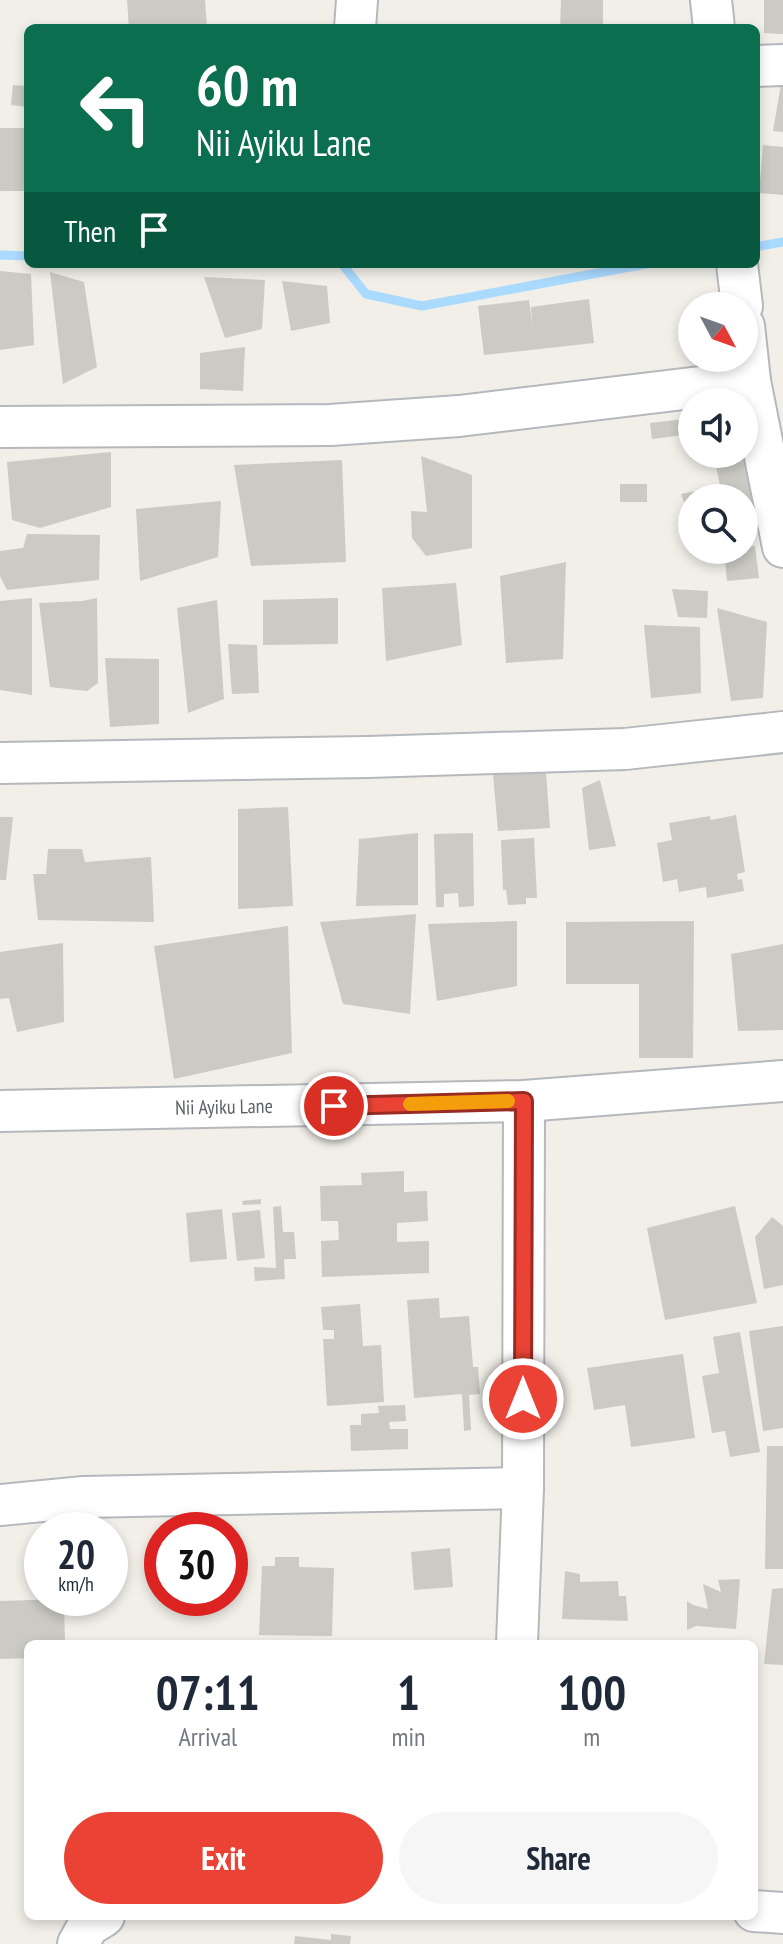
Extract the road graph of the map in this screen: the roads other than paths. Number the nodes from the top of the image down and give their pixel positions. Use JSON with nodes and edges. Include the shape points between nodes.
{"nodes":[{"id":1,"x":357,"y":0,"type":"edge"},
{"id":2,"x":711,"y":0,"type":"edge"},
{"id":3,"x":355,"y":24,"type":"edge"},
{"id":4,"x":714,"y":24,"type":"edge"},
{"id":5,"x":783,"y":65,"type":"edge"},
{"id":6,"x":760,"y":66,"type":"edge"},
{"id":7,"x":737,"y":268,"type":"edge"},
{"id":8,"x":740,"y":292,"type":"edge"},
{"id":9,"x":749,"y":372,"type":"edge"},
{"id":10,"x":750,"y":381,"type":"junction"},
{"id":11,"x":0,"y":427,"type":"edge"},
{"id":12,"x":783,"y":547,"type":"edge"},
{"id":13,"x":783,"y":732,"type":"edge"},
{"id":14,"x":0,"y":763,"type":"edge"},
{"id":15,"x":783,"y":1081,"type":"edge"},
{"id":16,"x":524,"y":1101,"type":"junction"},
{"id":17,"x":0,"y":1111,"type":"edge"},
{"id":18,"x":523,"y":1488,"type":"junction"},
{"id":19,"x":0,"y":1505,"type":"edge"},
{"id":20,"x":517,"y":1640,"type":"edge"},
{"id":21,"x":758,"y":1911,"type":"edge"},
{"id":22,"x":783,"y":1913,"type":"edge"},
{"id":23,"x":98,"y":1920,"type":"edge"},
{"id":24,"x":78,"y":1944,"type":"edge"}],
"edges":[{"from":1,"to":3,"type":"street"},
{"from":2,"to":4,"type":"street"},
{"from":5,"to":6,"type":"street"},
{"from":7,"to":8,"type":"street"},
{"from":9,"to":10,"type":"street"},
{"from":10,"to":11,"type":"street","via":[[459,416],[330,425]]},
{"from":10,"to":12,"type":"street"},
{"from":13,"to":14,"type":"street","via":[[610,750]]},
{"from":15,"to":16,"type":"street","name":"Nii Ayiku Lane"},
{"from":16,"to":17,"type":"street","name":"Nii Ayiku Lane"},
{"from":16,"to":18,"type":"street"},
{"from":18,"to":19,"type":"street","via":[[84,1497]]},
{"from":18,"to":20,"type":"street"},
{"from":21,"to":22,"type":"street"},
{"from":23,"to":24,"type":"street"}]}
